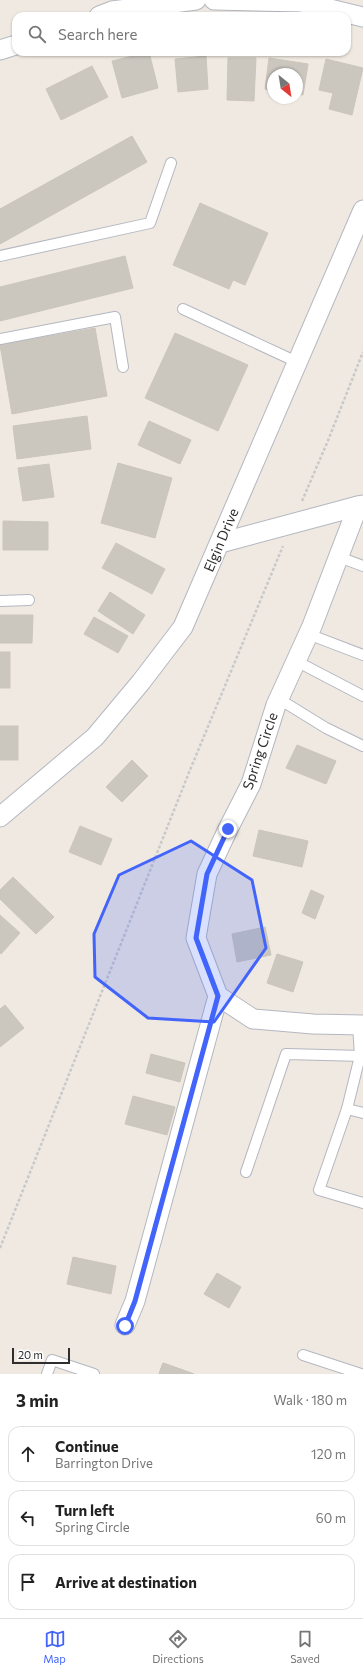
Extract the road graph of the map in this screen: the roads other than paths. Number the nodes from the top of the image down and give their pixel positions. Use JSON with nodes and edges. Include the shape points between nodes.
{"nodes":[{"id":1,"x":196,"y":0,"type":"edge"},
{"id":2,"x":214,"y":0,"type":"edge"},
{"id":3,"x":109,"y":12,"type":"edge"},
{"id":4,"x":345,"y":12,"type":"edge"},
{"id":5,"x":351,"y":13,"type":"edge"},
{"id":6,"x":363,"y":16,"type":"edge"},
{"id":7,"x":12,"y":46,"type":"edge"},
{"id":8,"x":0,"y":50,"type":"edge"},
{"id":9,"x":171,"y":162,"type":"dead end"},
{"id":10,"x":363,"y":210,"type":"edge"},
{"id":11,"x":0,"y":256,"type":"edge"},
{"id":12,"x":183,"y":309,"type":"dead end"},
{"id":13,"x":0,"y":339,"type":"edge"},
{"id":14,"x":297,"y":362,"type":"junction"},
{"id":15,"x":123,"y":367,"type":"dead end"},
{"id":16,"x":361,"y":506,"type":"edge"},
{"id":17,"x":220,"y":543,"type":"junction"},
{"id":18,"x":339,"y":557,"type":"junction"},
{"id":19,"x":363,"y":566,"type":"edge"},
{"id":20,"x":0,"y":600,"type":"edge"},
{"id":21,"x":29,"y":600,"type":"dead end"},
{"id":22,"x":308,"y":634,"type":"junction"},
{"id":23,"x":363,"y":656,"type":"edge"},
{"id":24,"x":296,"y":661,"type":"junction"},
{"id":25,"x":363,"y":696,"type":"edge"},
{"id":26,"x":279,"y":699,"type":"junction"},
{"id":27,"x":363,"y":746,"type":"edge"},
{"id":28,"x":0,"y":817,"type":"edge"},
{"id":29,"x":218,"y":996,"type":"junction"},
{"id":30,"x":361,"y":1025,"type":"edge"},
{"id":31,"x":362,"y":1056,"type":"edge"},
{"id":32,"x":347,"y":1109,"type":"junction"},
{"id":33,"x":363,"y":1113,"type":"edge"},
{"id":34,"x":246,"y":1172,"type":"dead end"},
{"id":35,"x":363,"y":1203,"type":"edge"},
{"id":36,"x":125,"y":1326,"type":"dead end"},
{"id":37,"x":303,"y":1355,"type":"dead end"},
{"id":38,"x":47,"y":1374,"type":"edge"},
{"id":39,"x":94,"y":1374,"type":"edge"},
{"id":40,"x":361,"y":1374,"type":"edge"}],
"edges":[{"from":1,"to":3,"type":"street"},
{"from":2,"to":4,"type":"street","via":[[301,2]]},
{"from":5,"to":6,"type":"street"},
{"from":7,"to":8,"type":"street"},
{"from":9,"to":11,"type":"lane","via":[[150,223]]},
{"from":10,"to":14,"type":"street","name":"Elgin Drive"},
{"from":12,"to":14,"type":"lane"},
{"from":13,"to":15,"type":"lane","via":[[115,317]]},
{"from":14,"to":17,"type":"street","name":"Elgin Drive"},
{"from":16,"to":17,"type":"street"},
{"from":16,"to":18,"type":"street","name":"Spring Circle"},
{"from":17,"to":28,"type":"street","name":"Elgin Drive","via":[[183,627],[140,682],[95,738]]},
{"from":18,"to":19,"type":"lane"},
{"from":18,"to":22,"type":"street","name":"Spring Circle"},
{"from":20,"to":21,"type":"lane"},
{"from":22,"to":23,"type":"lane"},
{"from":22,"to":24,"type":"street","name":"Spring Circle"},
{"from":24,"to":25,"type":"lane"},
{"from":24,"to":26,"type":"street","name":"Spring Circle"},
{"from":26,"to":27,"type":"lane","via":[[326,728]]},
{"from":26,"to":29,"type":"street","name":"Spring Circle","via":[[251,784],[207,874],[196,938]]},
{"from":29,"to":30,"type":"street","via":[[253,1019]]},
{"from":29,"to":36,"type":"street","via":[[135,1301]]},
{"from":30,"to":31,"type":"lane"},
{"from":31,"to":32,"type":"lane"},
{"from":31,"to":34,"type":"lane","via":[[286,1054]]},
{"from":32,"to":33,"type":"lane"},
{"from":32,"to":35,"type":"lane","via":[[320,1190]]},
{"from":37,"to":40,"type":"lane"},
{"from":38,"to":39,"type":"lane","via":[[52,1360]]}]}
